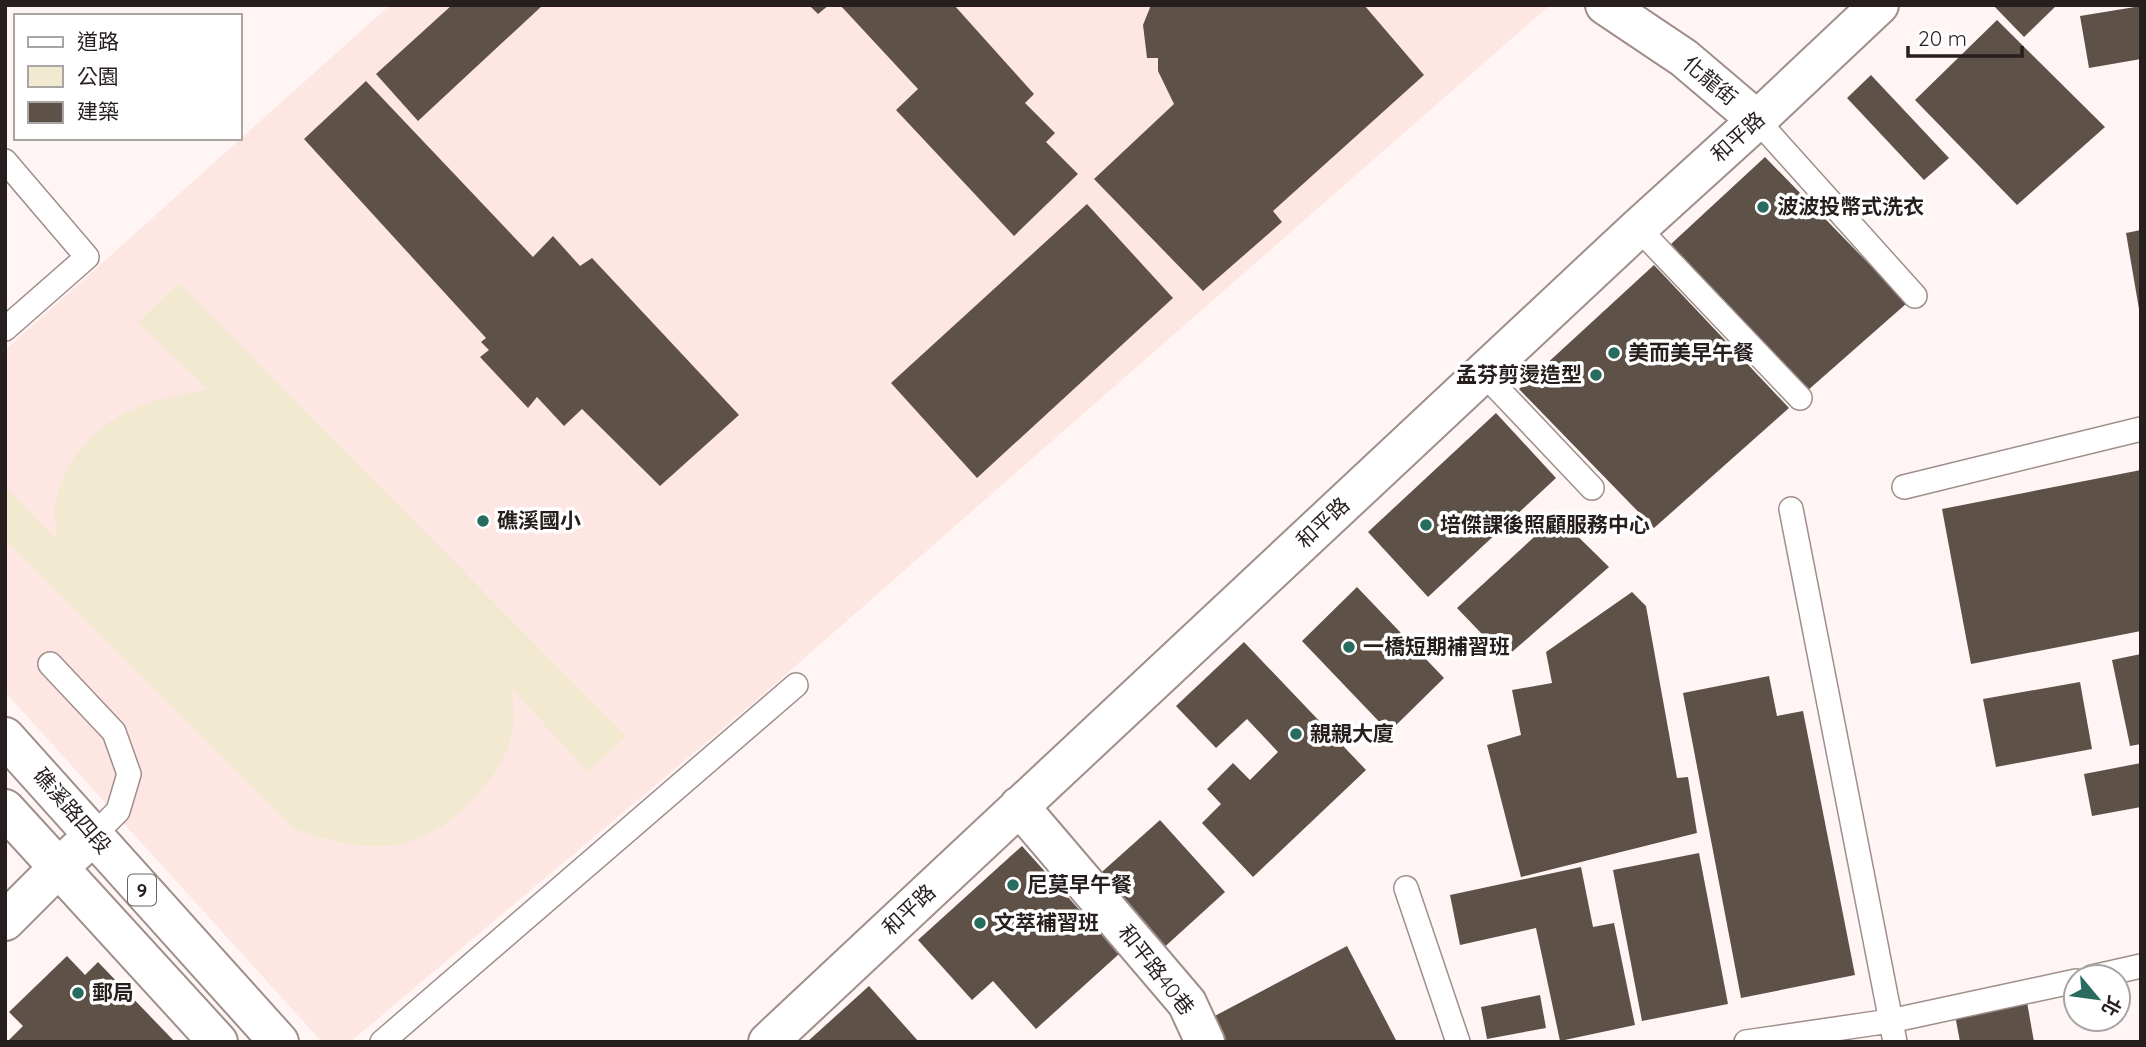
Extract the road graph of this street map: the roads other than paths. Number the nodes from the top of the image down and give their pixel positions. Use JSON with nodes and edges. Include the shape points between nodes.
{"nodes":[{"id":1,"x":1605,"y":5,"type":"edge"},
{"id":2,"x":1879,"y":5,"type":"edge"},
{"id":3,"x":1757,"y":120,"type":"junction"},
{"id":4,"x":5,"y":161,"type":"edge"},
{"id":5,"x":1638,"y":228,"type":"junction"},
{"id":6,"x":1915,"y":296,"type":"dead end"},
{"id":7,"x":5,"y":329,"type":"edge"},
{"id":8,"x":1483,"y":373,"type":"junction"},
{"id":9,"x":1800,"y":398,"type":"dead end"},
{"id":10,"x":2141,"y":429,"type":"edge"},
{"id":11,"x":1904,"y":487,"type":"dead end"},
{"id":12,"x":1592,"y":488,"type":"dead end"},
{"id":13,"x":1791,"y":509,"type":"dead end"},
{"id":14,"x":50,"y":664,"type":"dead end"},
{"id":15,"x":796,"y":685,"type":"dead end"},
{"id":16,"x":5,"y":737,"type":"edge"},
{"id":17,"x":1019,"y":806,"type":"junction"},
{"id":18,"x":5,"y":809,"type":"edge"},
{"id":19,"x":93,"y":836,"type":"junction"},
{"id":20,"x":59,"y":867,"type":"junction"},
{"id":21,"x":1406,"y":888,"type":"dead end"},
{"id":22,"x":5,"y":920,"type":"edge"},
{"id":23,"x":2062,"y":985,"type":"edge"},
{"id":24,"x":1892,"y":1031,"type":"edge"},
{"id":25,"x":218,"y":1042,"type":"edge"},
{"id":26,"x":279,"y":1042,"type":"edge"},
{"id":27,"x":382,"y":1042,"type":"edge"},
{"id":28,"x":768,"y":1042,"type":"edge"},
{"id":29,"x":1205,"y":1042,"type":"edge"},
{"id":30,"x":1458,"y":1042,"type":"edge"},
{"id":31,"x":1746,"y":1042,"type":"edge"}],
"edges":[{"from":1,"to":3,"type":"street","name":"化龍街","via":[[1684,58]]},
{"from":2,"to":3,"type":"street","name":"和平路"},
{"from":3,"to":5,"type":"street","name":"和平路"},
{"from":3,"to":6,"type":"lane","name":"化龍街"},
{"from":4,"to":7,"type":"lane","via":[[86,257]]},
{"from":5,"to":8,"type":"street","name":"和平路"},
{"from":5,"to":9,"type":"lane"},
{"from":8,"to":12,"type":"lane"},
{"from":8,"to":17,"type":"street","name":"和平路"},
{"from":10,"to":11,"type":"lane"},
{"from":13,"to":24,"type":"lane"},
{"from":14,"to":19,"type":"lane","via":[[114,733],[129,774],[118,811]]},
{"from":15,"to":27,"type":"lane"},
{"from":16,"to":19,"type":"street","name":"礁溪路四段","number":"9"},
{"from":17,"to":28,"type":"street","name":"和平路"},
{"from":17,"to":29,"type":"street","name":"和平路40巷","via":[[1188,1003]]},
{"from":18,"to":20,"type":"street","number":"9"},
{"from":19,"to":20,"type":"street"},
{"from":19,"to":26,"type":"street","name":"礁溪路四段","number":"9"},
{"from":20,"to":22,"type":"street"},
{"from":20,"to":25,"type":"street","number":"9"},
{"from":21,"to":30,"type":"lane"},
{"from":23,"to":24,"type":"lane"},
{"from":24,"to":31,"type":"lane"}]}
